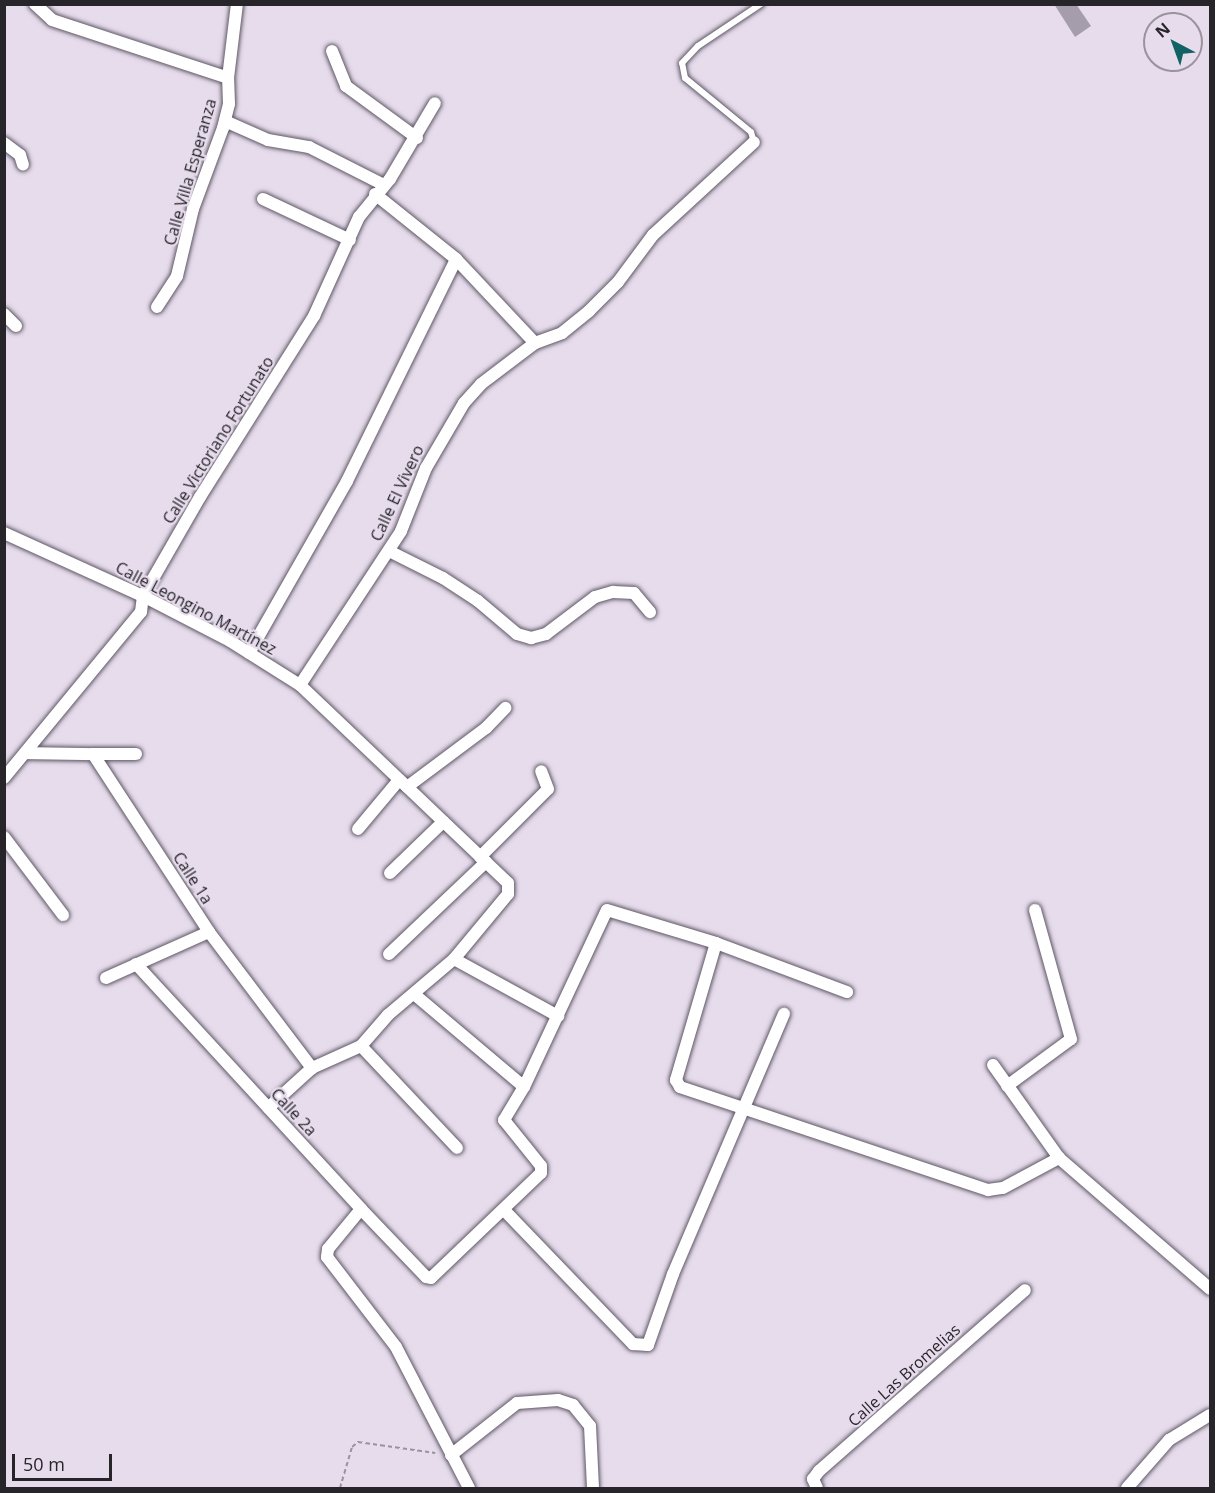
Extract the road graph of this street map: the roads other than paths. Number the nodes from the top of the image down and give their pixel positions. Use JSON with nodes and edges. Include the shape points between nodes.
{"nodes":[{"id":1,"x":34,"y":4,"type":"edge"},
{"id":2,"x":237,"y":4,"type":"edge"},
{"id":3,"x":760,"y":4,"type":"edge"},
{"id":4,"x":332,"y":51,"type":"dead end"},
{"id":5,"x":228,"y":78,"type":"junction"},
{"id":6,"x":435,"y":102,"type":"dead end"},
{"id":7,"x":225,"y":121,"type":"junction"},
{"id":8,"x":417,"y":138,"type":"junction"},
{"id":9,"x":754,"y":142,"type":"joint"},
{"id":10,"x":4,"y":143,"type":"edge"},
{"id":11,"x":23,"y":165,"type":"dead end"},
{"id":12,"x":384,"y":185,"type":"junction"},
{"id":13,"x":375,"y":194,"type":"junction"},
{"id":14,"x":263,"y":199,"type":"dead end"},
{"id":15,"x":350,"y":240,"type":"junction"},
{"id":16,"x":456,"y":259,"type":"junction"},
{"id":17,"x":157,"y":307,"type":"dead end"},
{"id":18,"x":4,"y":314,"type":"edge"},
{"id":19,"x":16,"y":326,"type":"dead end"},
{"id":20,"x":535,"y":343,"type":"junction"},
{"id":21,"x":4,"y":533,"type":"edge"},
{"id":22,"x":389,"y":551,"type":"junction"},
{"id":23,"x":143,"y":596,"type":"junction"},
{"id":24,"x":650,"y":612,"type":"dead end"},
{"id":25,"x":249,"y":653,"type":"junction"},
{"id":26,"x":300,"y":685,"type":"junction"},
{"id":27,"x":505,"y":708,"type":"dead end"},
{"id":28,"x":26,"y":753,"type":"junction"},
{"id":29,"x":93,"y":754,"type":"junction"},
{"id":30,"x":136,"y":754,"type":"dead end"},
{"id":31,"x":540,"y":771,"type":"dead end"},
{"id":32,"x":4,"y":778,"type":"edge"},
{"id":33,"x":403,"y":783,"type":"junction"},
{"id":34,"x":443,"y":822,"type":"junction"},
{"id":35,"x":357,"y":829,"type":"dead end"},
{"id":36,"x":4,"y":837,"type":"edge"},
{"id":37,"x":483,"y":860,"type":"junction"},
{"id":38,"x":390,"y":873,"type":"dead end"},
{"id":39,"x":1035,"y":910,"type":"dead end"},
{"id":40,"x":63,"y":915,"type":"dead end"},
{"id":41,"x":209,"y":932,"type":"junction"},
{"id":42,"x":716,"y":943,"type":"junction"},
{"id":43,"x":389,"y":954,"type":"dead end"},
{"id":44,"x":454,"y":959,"type":"junction"},
{"id":45,"x":136,"y":964,"type":"junction"},
{"id":46,"x":106,"y":978,"type":"dead end"},
{"id":47,"x":847,"y":992,"type":"dead end"},
{"id":48,"x":414,"y":994,"type":"junction"},
{"id":49,"x":784,"y":1014,"type":"dead end"},
{"id":50,"x":558,"y":1016,"type":"junction"},
{"id":51,"x":361,"y":1046,"type":"junction"},
{"id":52,"x":993,"y":1065,"type":"dead end"},
{"id":53,"x":312,"y":1068,"type":"junction"},
{"id":54,"x":1007,"y":1086,"type":"junction"},
{"id":55,"x":524,"y":1087,"type":"junction"},
{"id":56,"x":744,"y":1107,"type":"junction"},
{"id":57,"x":268,"y":1108,"type":"junction"},
{"id":58,"x":457,"y":1148,"type":"dead end"},
{"id":59,"x":1059,"y":1158,"type":"junction"},
{"id":60,"x":361,"y":1209,"type":"junction"},
{"id":61,"x":505,"y":1210,"type":"junction"},
{"id":62,"x":1210,"y":1289,"type":"edge"},
{"id":63,"x":1025,"y":1290,"type":"dead end"},
{"id":64,"x":1210,"y":1414,"type":"edge"},
{"id":65,"x":451,"y":1455,"type":"junction"},
{"id":66,"x":469,"y":1488,"type":"edge"},
{"id":67,"x":593,"y":1488,"type":"edge"},
{"id":68,"x":817,"y":1488,"type":"edge"},
{"id":69,"x":1127,"y":1488,"type":"edge"}],
"edges":[{"from":1,"to":5,"type":"street","via":[[51,20]]},
{"from":2,"to":5,"type":"street","name":"Calle Villa Esperanza"},
{"from":3,"to":9,"type":"lane","via":[[698,46],[682,63],[685,78],[751,132]]},
{"from":4,"to":8,"type":"street","via":[[346,86]]},
{"from":5,"to":7,"type":"street","name":"Calle Villa Esperanza"},
{"from":6,"to":8,"type":"street","name":"Calle Victoriano Fortunato"},
{"from":7,"to":12,"type":"street","via":[[268,140],[309,147]]},
{"from":7,"to":17,"type":"street","name":"Calle Villa Esperanza","via":[[193,209],[177,276]]},
{"from":8,"to":12,"type":"street","name":"Calle Victoriano Fortunato"},
{"from":9,"to":20,"type":"street","name":"Calle El Vivero","via":[[653,235],[618,282],[589,311],[562,333]]},
{"from":10,"to":11,"type":"street","via":[[20,155]]},
{"from":12,"to":13,"type":"street","name":"Calle Victoriano Fortunato"},
{"from":13,"to":15,"type":"street","name":"Calle Victoriano Fortunato","via":[[358,217]]},
{"from":13,"to":16,"type":"street"},
{"from":14,"to":15,"type":"street"},
{"from":15,"to":23,"type":"street","name":"Calle Victoriano Fortunato","via":[[314,315]]},
{"from":16,"to":20,"type":"street"},
{"from":16,"to":25,"type":"street","via":[[347,481]]},
{"from":18,"to":19,"type":"street"},
{"from":20,"to":22,"type":"street","name":"Calle El Vivero","via":[[481,384],[464,403],[426,468]]},
{"from":21,"to":23,"type":"street","name":"Calle Leongino Martínez"},
{"from":22,"to":24,"type":"street","via":[[443,578],[517,634],[531,638],[546,634],[595,597],[613,592],[634,593]]},
{"from":22,"to":26,"type":"street","name":"Calle El Vivero"},
{"from":23,"to":25,"type":"street","name":"Calle Leongino Martínez"},
{"from":23,"to":28,"type":"street","name":"Calle Victoriano Fortunato","via":[[141,612]]},
{"from":25,"to":26,"type":"street","name":"Calle Leongino Martínez"},
{"from":26,"to":33,"type":"street","name":"Calle Leongino Martínez"},
{"from":27,"to":33,"type":"street","via":[[486,728]]},
{"from":28,"to":29,"type":"street"},
{"from":28,"to":32,"type":"street","name":"Calle Victoriano Fortunato"},
{"from":29,"to":30,"type":"street"},
{"from":29,"to":41,"type":"street","name":"Calle 1a"},
{"from":31,"to":37,"type":"street","via":[[549,789]]},
{"from":33,"to":34,"type":"street","name":"Calle Leongino Martínez"},
{"from":33,"to":35,"type":"street"},
{"from":34,"to":37,"type":"street","name":"Calle Leongino Martínez"},
{"from":34,"to":38,"type":"street"},
{"from":36,"to":40,"type":"street"},
{"from":37,"to":43,"type":"street"},
{"from":37,"to":44,"type":"street","name":"Calle Leongino Martínez","via":[[510,888]]},
{"from":39,"to":54,"type":"street","via":[[1071,1039]]},
{"from":41,"to":45,"type":"street"},
{"from":41,"to":53,"type":"street","name":"Calle 1a"},
{"from":42,"to":47,"type":"street"},
{"from":42,"to":50,"type":"street","via":[[607,910]]},
{"from":42,"to":56,"type":"street","via":[[676,1080],[680,1087]]},
{"from":44,"to":48,"type":"street"},
{"from":44,"to":50,"type":"street"},
{"from":45,"to":46,"type":"street"},
{"from":45,"to":57,"type":"street","name":"Calle 2a"},
{"from":48,"to":51,"type":"street"},
{"from":48,"to":55,"type":"street"},
{"from":49,"to":56,"type":"street"},
{"from":50,"to":55,"type":"street"},
{"from":51,"to":53,"type":"street"},
{"from":51,"to":58,"type":"street"},
{"from":52,"to":54,"type":"street"},
{"from":53,"to":57,"type":"street"},
{"from":54,"to":59,"type":"street"},
{"from":55,"to":61,"type":"street","via":[[504,1120],[542,1170]]},
{"from":56,"to":59,"type":"street","via":[[988,1190],[1003,1188]]},
{"from":56,"to":61,"type":"street","via":[[673,1274],[648,1345],[633,1344]]},
{"from":57,"to":60,"type":"street","name":"Calle 2a"},
{"from":59,"to":62,"type":"street"},
{"from":60,"to":61,"type":"street","name":"Calle 2a","via":[[426,1277],[432,1278]]},
{"from":60,"to":65,"type":"street","via":[[328,1249],[327,1257],[396,1347]]},
{"from":63,"to":68,"type":"street","name":"Calle Las Bromelias","via":[[819,1471],[813,1479]]},
{"from":64,"to":69,"type":"street","via":[[1169,1440]]},
{"from":65,"to":66,"type":"street"},
{"from":65,"to":67,"type":"street","via":[[517,1403],[558,1400],[573,1405],[590,1426]]}]}
